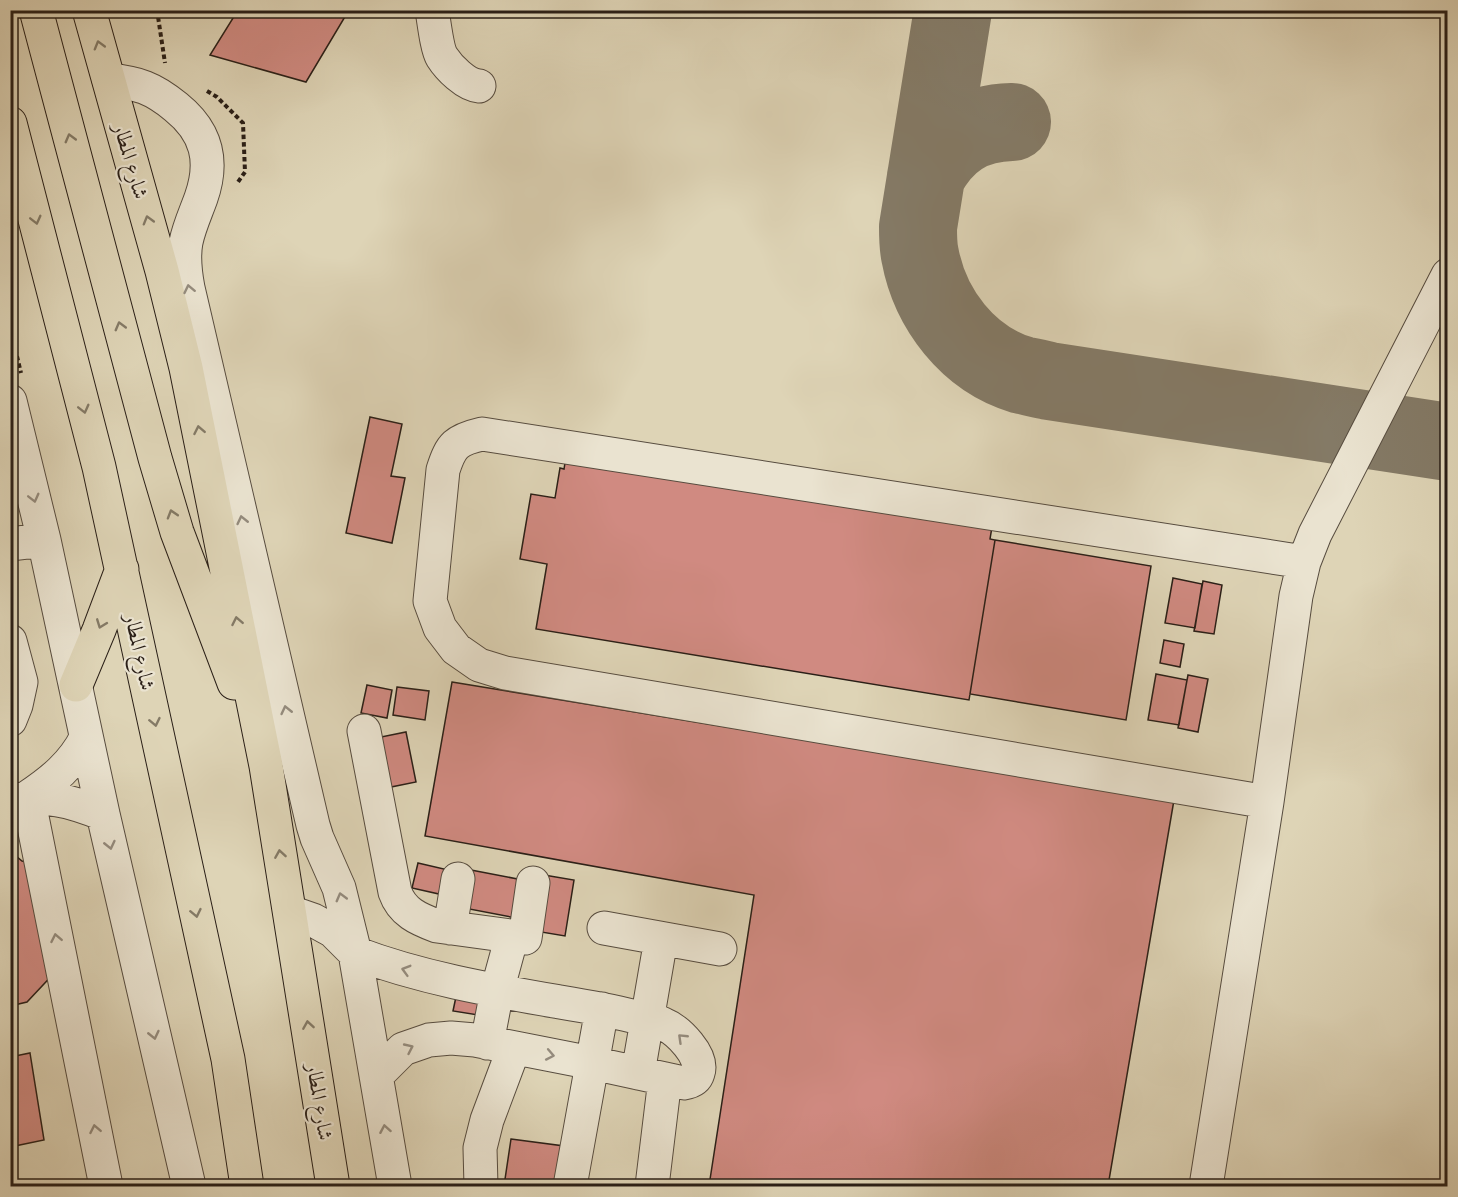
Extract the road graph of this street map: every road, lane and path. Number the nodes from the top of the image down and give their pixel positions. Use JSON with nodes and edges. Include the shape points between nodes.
{"nodes":[{"id":1,"x":36,"y":10,"type":"edge"},
{"id":2,"x":89,"y":10,"type":"edge"},
{"id":3,"x":157,"y":10,"type":"edge"},
{"id":4,"x":432,"y":10,"type":"edge"},
{"id":5,"x":166,"y":69,"type":"dead end"},
{"id":6,"x":109,"y":80,"type":"junction"},
{"id":7,"x":479,"y":86,"type":"dead end"},
{"id":8,"x":207,"y":91,"type":"dead end"},
{"id":9,"x":10,"y":123,"type":"edge"},
{"id":10,"x":234,"y":189,"type":"dead end"},
{"id":11,"x":1448,"y":275,"type":"edge"},
{"id":12,"x":12,"y":416,"type":"edge"},
{"id":13,"x":44,"y":540,"type":"junction"},
{"id":14,"x":10,"y":544,"type":"edge"},
{"id":15,"x":1304,"y":562,"type":"junction"},
{"id":16,"x":122,"y":570,"type":"junction"},
{"id":17,"x":10,"y":641,"type":"edge"},
{"id":18,"x":76,"y":685,"type":"junction"},
{"id":19,"x":10,"y":720,"type":"edge"},
{"id":20,"x":364,"y":731,"type":"dead end"},
{"id":21,"x":86,"y":738,"type":"junction"},
{"id":22,"x":266,"y":766,"type":"junction"},
{"id":23,"x":19,"y":799,"type":"edge"},
{"id":24,"x":1267,"y":802,"type":"junction"},
{"id":25,"x":103,"y":814,"type":"junction"},
{"id":26,"x":458,"y":879,"type":"dead end"},
{"id":27,"x":533,"y":883,"type":"dead end"},
{"id":28,"x":290,"y":912,"type":"junction"},
{"id":29,"x":450,"y":928,"type":"junction"},
{"id":30,"x":604,"y":928,"type":"dead end"},
{"id":31,"x":512,"y":936,"type":"junction"},
{"id":32,"x":661,"y":939,"type":"junction"},
{"id":33,"x":720,"y":949,"type":"dead end"},
{"id":34,"x":355,"y":953,"type":"junction"},
{"id":35,"x":497,"y":991,"type":"junction"},
{"id":36,"x":602,"y":1009,"type":"junction"},
{"id":37,"x":647,"y":1019,"type":"junction"},
{"id":38,"x":501,"y":1045,"type":"junction"},
{"id":39,"x":592,"y":1063,"type":"junction"},
{"id":40,"x":376,"y":1076,"type":"junction"},
{"id":41,"x":652,"y":1076,"type":"junction"},
{"id":42,"x":106,"y":1186,"type":"edge"},
{"id":43,"x":189,"y":1186,"type":"edge"},
{"id":44,"x":247,"y":1186,"type":"edge"},
{"id":45,"x":333,"y":1186,"type":"edge"},
{"id":46,"x":395,"y":1186,"type":"edge"},
{"id":47,"x":481,"y":1186,"type":"edge"},
{"id":48,"x":570,"y":1186,"type":"edge"},
{"id":49,"x":652,"y":1186,"type":"edge"},
{"id":50,"x":1206,"y":1186,"type":"edge"}],
"edges":[{"from":22,"to":1,"type":"highway","one_way":true,"via":[[177,532]]},
{"from":6,"to":2,"type":"highway","name":"شارع المطار","one_way":true},
{"from":3,"to":5,"type":"path"},
{"from":4,"to":7,"type":"street","via":[[441,56],[457,75]]},
{"from":22,"to":6,"type":"highway","name":"شارع المطار","one_way":true,"via":[[186,368]]},
{"from":34,"to":6,"type":"street","one_way":true,"via":[[339,888],[313,825],[188,288],[185,244],[205,183],[205,147],[190,120],[156,92]]},
{"from":8,"to":10,"type":"path","via":[[243,123],[245,172]]},
{"from":9,"to":16,"type":"highway","name":"شارع المطار","one_way":true},
{"from":11,"to":15,"type":"street"},
{"from":12,"to":13,"type":"street","one_way":true},
{"from":13,"to":14,"type":"street"},
{"from":13,"to":18,"type":"street"},
{"from":15,"to":24,"type":"street"},
{"from":15,"to":24,"type":"street","via":[[482,434],[463,439],[449,452],[443,470],[430,602],[445,635],[478,665],[505,673]]},
{"from":16,"to":18,"type":"highway","one_way":true},
{"from":16,"to":44,"type":"highway","name":"شارع المطار","one_way":true,"via":[[228,1059]]},
{"from":17,"to":19,"type":"street","via":[[21,682]]},
{"from":18,"to":21,"type":"street"},
{"from":20,"to":29,"type":"street","via":[[398,900],[424,921]]},
{"from":21,"to":23,"type":"street","via":[[63,770],[45,786]]},
{"from":21,"to":25,"type":"street"},
{"from":28,"to":22,"type":"highway","name":"شارع المطار","one_way":true},
{"from":23,"to":25,"type":"street","via":[[65,801]]},
{"from":42,"to":23,"type":"street","one_way":true},
{"from":24,"to":50,"type":"street"},
{"from":25,"to":43,"type":"street","one_way":true},
{"from":26,"to":29,"type":"street"},
{"from":27,"to":31,"type":"street","via":[[525,938]]},
{"from":28,"to":34,"type":"street","via":[[333,931]]},
{"from":45,"to":28,"type":"highway","name":"شارع المطار","one_way":true},
{"from":29,"to":31,"type":"street"},
{"from":30,"to":32,"type":"street"},
{"from":31,"to":35,"type":"street"},
{"from":32,"to":33,"type":"street"},
{"from":32,"to":37,"type":"street"},
{"from":35,"to":34,"type":"street","one_way":true,"via":[[421,975]]},
{"from":34,"to":40,"type":"street"},
{"from":35,"to":36,"type":"street"},
{"from":35,"to":38,"type":"street"},
{"from":36,"to":37,"type":"street"},
{"from":36,"to":39,"type":"street"},
{"from":37,"to":41,"type":"street"},
{"from":41,"to":37,"type":"street","one_way":true,"via":[[684,1083],[694,1079],[699,1069],[695,1054],[675,1031]]},
{"from":38,"to":39,"type":"street","one_way":true},
{"from":40,"to":38,"type":"street","one_way":true,"via":[[403,1049],[429,1040],[451,1038]]},
{"from":38,"to":47,"type":"street","via":[[480,1148]]},
{"from":39,"to":41,"type":"street"},
{"from":39,"to":48,"type":"street"},
{"from":46,"to":40,"type":"street","one_way":true},
{"from":41,"to":49,"type":"street"}]}
